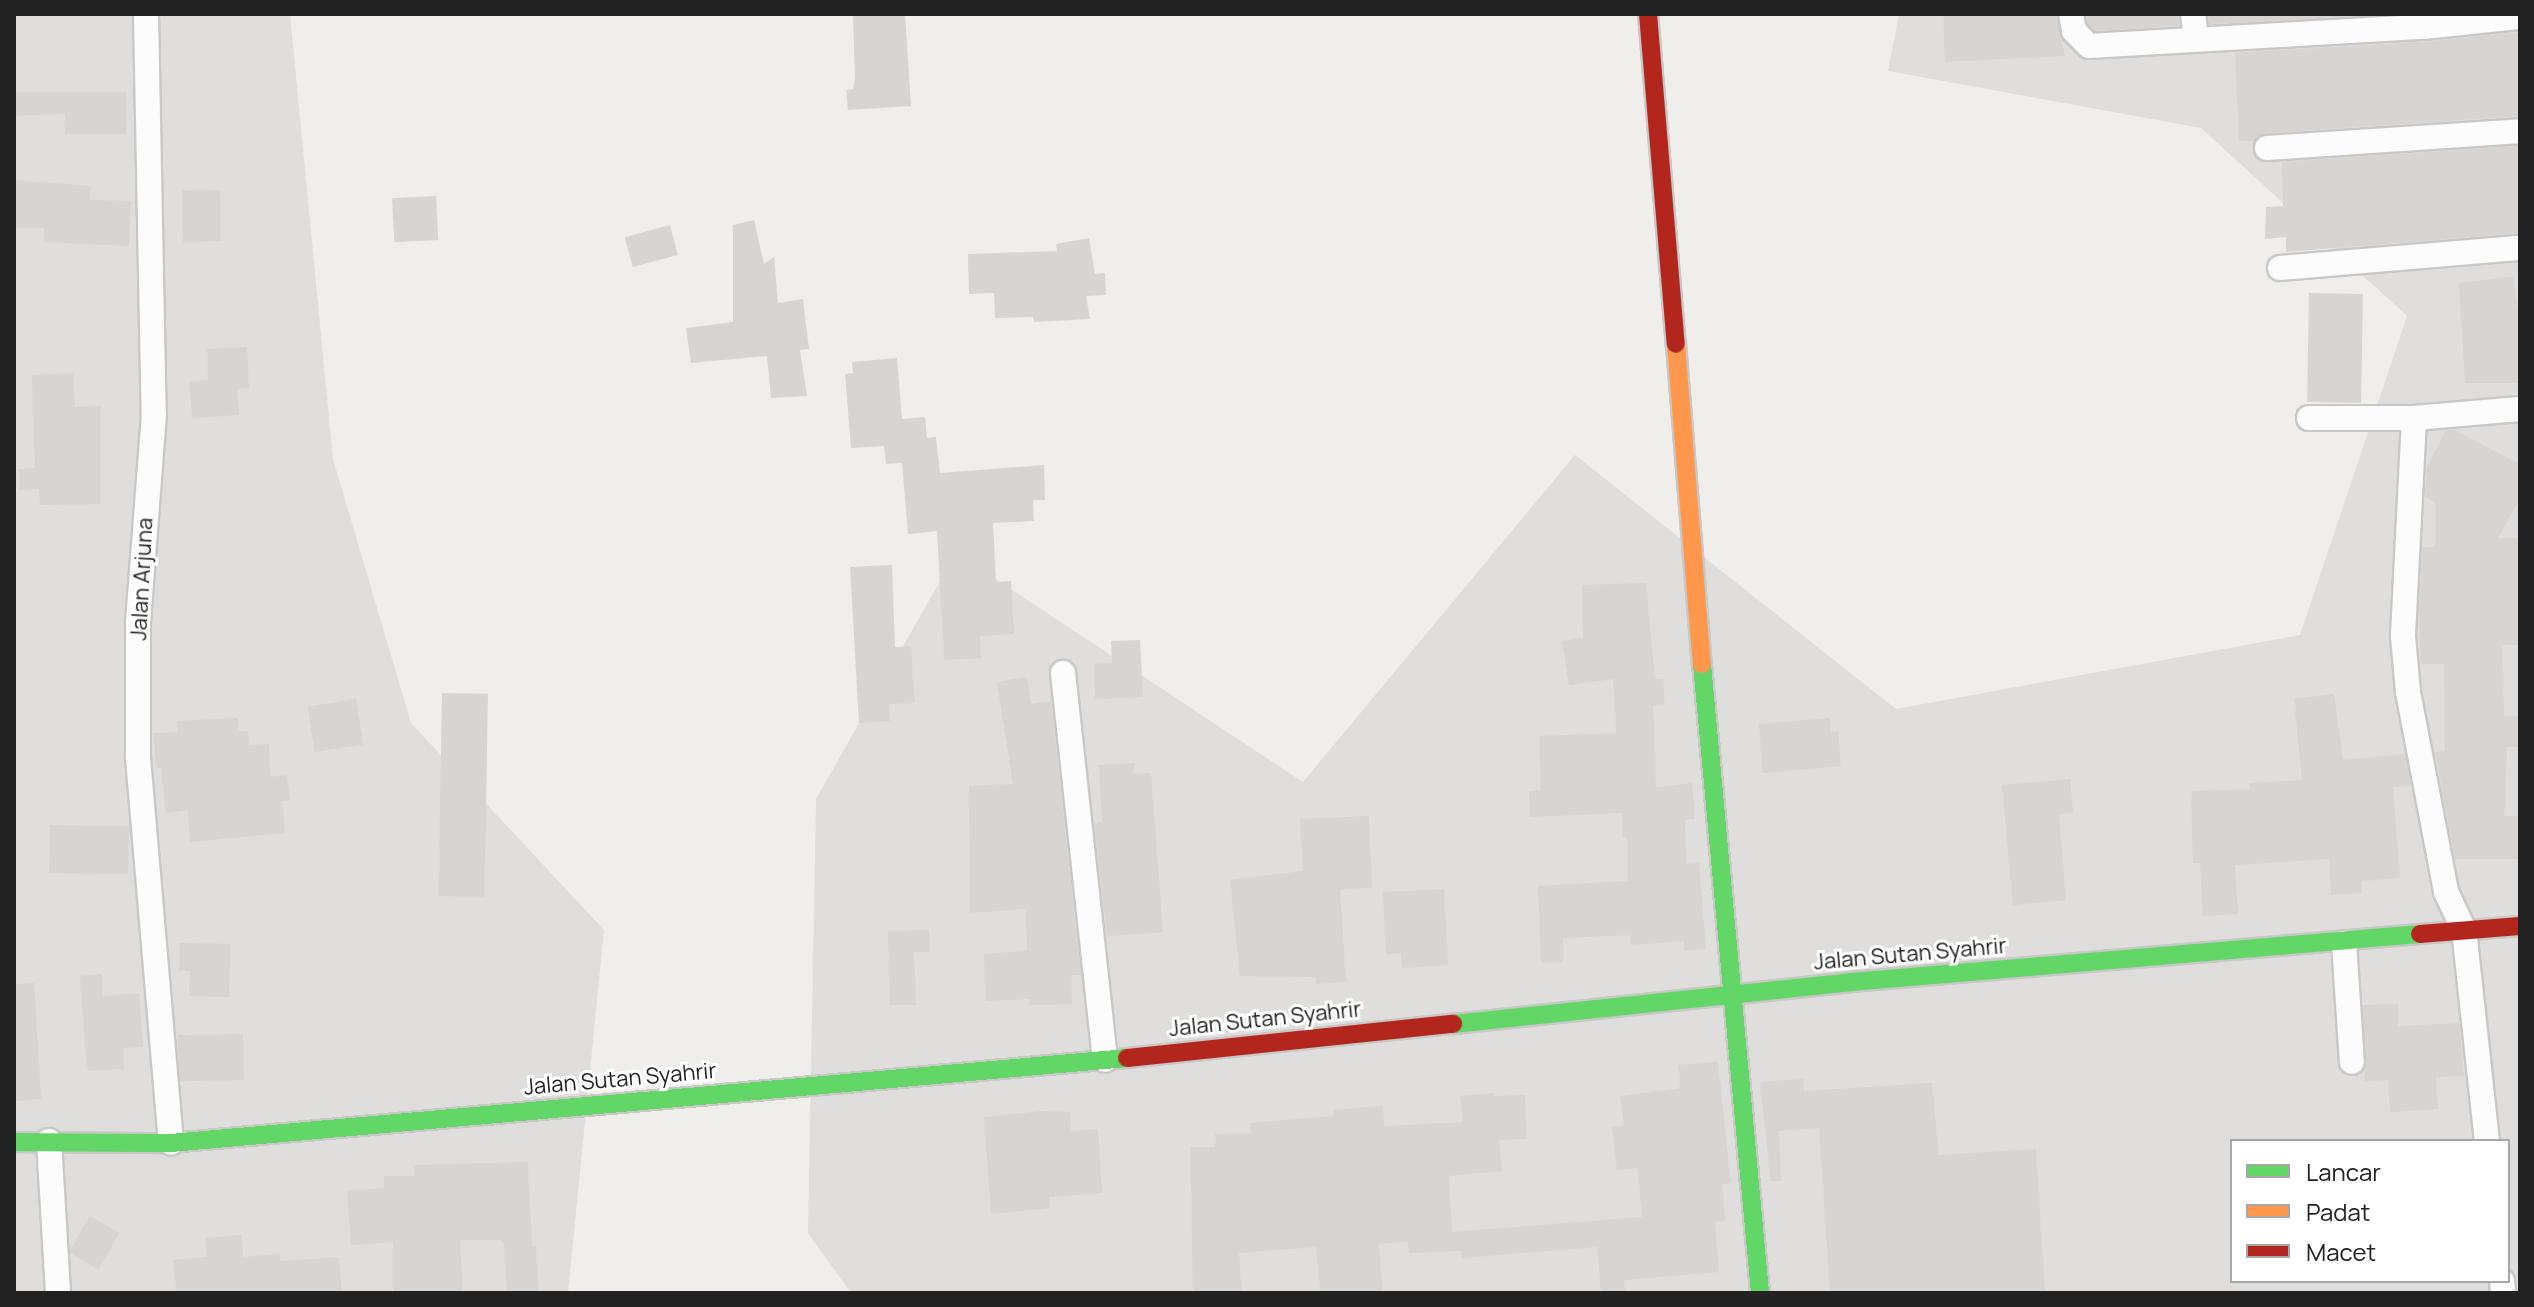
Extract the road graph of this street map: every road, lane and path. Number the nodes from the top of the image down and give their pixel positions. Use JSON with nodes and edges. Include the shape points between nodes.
{"nodes":[{"id":1,"x":146,"y":14,"type":"edge"},
{"id":2,"x":1648,"y":14,"type":"edge"},
{"id":3,"x":2071,"y":14,"type":"edge"},
{"id":4,"x":2193,"y":14,"type":"edge"},
{"id":5,"x":2520,"y":17,"type":"edge"},
{"id":6,"x":2422,"y":21,"type":"edge"},
{"id":7,"x":2309,"y":24,"type":"edge"},
{"id":8,"x":2196,"y":39,"type":"junction"},
{"id":9,"x":2520,"y":131,"type":"edge"},
{"id":10,"x":2267,"y":148,"type":"dead end"},
{"id":11,"x":2520,"y":248,"type":"edge"},
{"id":12,"x":2280,"y":268,"type":"dead end"},
{"id":13,"x":2520,"y":409,"type":"edge"},
{"id":14,"x":2309,"y":418,"type":"dead end"},
{"id":15,"x":2414,"y":418,"type":"junction"},
{"id":16,"x":1063,"y":673,"type":"dead end"},
{"id":17,"x":2520,"y":926,"type":"edge"},
{"id":18,"x":2464,"y":930,"type":"junction"},
{"id":19,"x":2344,"y":943,"type":"junction"},
{"id":20,"x":1730,"y":995,"type":"junction"},
{"id":21,"x":1105,"y":1060,"type":"junction"},
{"id":22,"x":2352,"y":1062,"type":"dead end"},
{"id":23,"x":2487,"y":1139,"type":"edge"},
{"id":24,"x":49,"y":1141,"type":"junction"},
{"id":25,"x":14,"y":1142,"type":"edge"},
{"id":26,"x":171,"y":1143,"type":"junction"},
{"id":27,"x":58,"y":1293,"type":"edge"},
{"id":28,"x":1760,"y":1293,"type":"edge"}],
"edges":[{"from":1,"to":26,"type":"street","name":"Jalan Arjuna","via":[[154,414],[138,622],[138,758]]},
{"from":2,"to":20,"type":"street"},
{"from":3,"to":8,"type":"street","via":[[2074,31],[2089,46]]},
{"from":4,"to":8,"type":"street"},
{"from":5,"to":6,"type":"street"},
{"from":6,"to":7,"type":"street"},
{"from":7,"to":8,"type":"street"},
{"from":9,"to":10,"type":"street"},
{"from":11,"to":12,"type":"street"},
{"from":13,"to":15,"type":"street"},
{"from":14,"to":15,"type":"street"},
{"from":15,"to":18,"type":"street","via":[[2403,636],[2408,692],[2446,892]]},
{"from":16,"to":21,"type":"street"},
{"from":17,"to":18,"type":"street","name":"Jalan Sutan Syahrir"},
{"from":18,"to":19,"type":"street","name":"Jalan Sutan Syahrir"},
{"from":18,"to":23,"type":"street"},
{"from":19,"to":20,"type":"street","name":"Jalan Sutan Syahrir"},
{"from":19,"to":22,"type":"street"},
{"from":20,"to":21,"type":"street","name":"Jalan Sutan Syahrir"},
{"from":20,"to":28,"type":"street"},
{"from":21,"to":26,"type":"street","name":"Jalan Sutan Syahrir"},
{"from":24,"to":25,"type":"street","name":"Jalan Sutan Syahrir"},
{"from":24,"to":26,"type":"street","name":"Jalan Sutan Syahrir"},
{"from":24,"to":27,"type":"street"}]}
